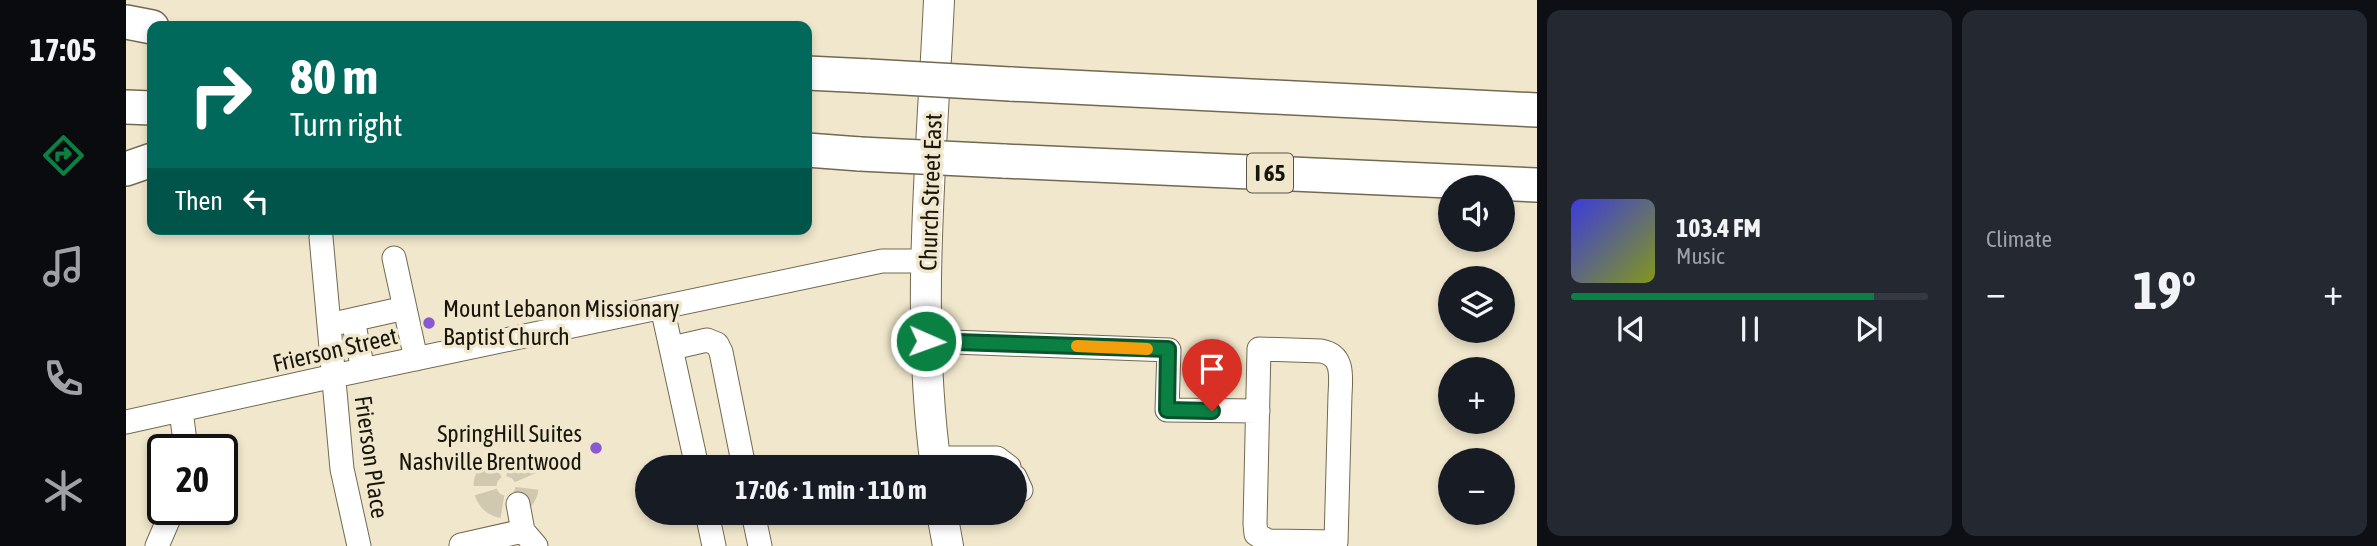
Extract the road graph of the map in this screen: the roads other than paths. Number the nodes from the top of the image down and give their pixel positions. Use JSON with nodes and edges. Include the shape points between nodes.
{"nodes":[{"id":1,"x":939,"y":0,"type":"edge"},
{"id":2,"x":126,"y":22,"type":"edge"},
{"id":3,"x":147,"y":26,"type":"edge"},
{"id":4,"x":126,"y":41,"type":"edge"},
{"id":5,"x":147,"y":42,"type":"edge"},
{"id":6,"x":812,"y":73,"type":"edge"},
{"id":7,"x":126,"y":107,"type":"edge"},
{"id":8,"x":147,"y":108,"type":"edge"},
{"id":9,"x":1537,"y":110,"type":"edge"},
{"id":10,"x":812,"y":152,"type":"edge"},
{"id":11,"x":147,"y":162,"type":"edge"},
{"id":12,"x":126,"y":169,"type":"edge"},
{"id":13,"x":1537,"y":185,"type":"edge"},
{"id":14,"x":321,"y":237,"type":"dead end"},
{"id":15,"x":394,"y":258,"type":"dead end"},
{"id":16,"x":927,"y":261,"type":"junction"},
{"id":17,"x":662,"y":307,"type":"junction"},
{"id":18,"x":405,"y":308,"type":"junction"},
{"id":19,"x":353,"y":320,"type":"junction"},
{"id":20,"x":329,"y":325,"type":"junction"},
{"id":21,"x":926,"y":341,"type":"junction"},
{"id":22,"x":671,"y":348,"type":"junction"},
{"id":23,"x":416,"y":359,"type":"junction"},
{"id":24,"x":363,"y":370,"type":"junction"},
{"id":25,"x":334,"y":376,"type":"junction"},
{"id":26,"x":181,"y":411,"type":"junction"},
{"id":27,"x":1258,"y":411,"type":"junction"},
{"id":28,"x":126,"y":422,"type":"edge"},
{"id":29,"x":184,"y":434,"type":"edge"},
{"id":30,"x":694,"y":455,"type":"edge"},
{"id":31,"x":742,"y":455,"type":"edge"},
{"id":32,"x":934,"y":455,"type":"edge"},
{"id":33,"x":518,"y":504,"type":"tunnel mouth"},
{"id":34,"x":166,"y":525,"type":"edge"},
{"id":35,"x":710,"y":525,"type":"edge"},
{"id":36,"x":756,"y":525,"type":"edge"},
{"id":37,"x":944,"y":525,"type":"edge"},
{"id":38,"x":529,"y":538,"type":"edge"},
{"id":39,"x":1336,"y":544,"type":"edge"},
{"id":40,"x":461,"y":545,"type":"edge"},
{"id":41,"x":157,"y":546,"type":"edge"},
{"id":42,"x":359,"y":546,"type":"edge"},
{"id":43,"x":715,"y":546,"type":"edge"},
{"id":44,"x":760,"y":546,"type":"edge"},
{"id":45,"x":948,"y":546,"type":"edge"}],
"edges":[{"from":1,"to":16,"type":"main road","name":"Church Street East"},
{"from":2,"to":3,"type":"highway"},
{"from":4,"to":5,"type":"highway"},
{"from":6,"to":9,"type":"highway","bridge":true},
{"from":7,"to":8,"type":"highway"},
{"from":10,"to":13,"type":"highway","number":"I 65","bridge":true},
{"from":11,"to":12,"type":"highway"},
{"from":14,"to":20,"type":"street","name":"Frierson Place"},
{"from":15,"to":18,"type":"street"},
{"from":16,"to":17,"type":"street","name":"Frierson Street","via":[[881,261]]},
{"from":16,"to":21,"type":"main road","name":"Church Street East"},
{"from":17,"to":22,"type":"street"},
{"from":17,"to":23,"type":"street","name":"Frierson Street"},
{"from":18,"to":19,"type":"street"},
{"from":18,"to":23,"type":"street"},
{"from":19,"to":20,"type":"street"},
{"from":19,"to":24,"type":"street"},
{"from":20,"to":25,"type":"street","name":"Frierson Place"},
{"from":21,"to":27,"type":"street","via":[[1168,349],[1167,410]]},
{"from":21,"to":32,"type":"main road","name":"Church Street East"},
{"from":22,"to":30,"type":"street"},
{"from":22,"to":31,"type":"street","via":[[707,340],[717,344]]},
{"from":23,"to":24,"type":"street","name":"Frierson Street"},
{"from":24,"to":25,"type":"street","name":"Frierson Street"},
{"from":25,"to":26,"type":"street","name":"Frierson Street"},
{"from":25,"to":42,"type":"street","name":"Frierson Place","via":[[342,469]]},
{"from":26,"to":28,"type":"street","name":"Frierson Street"},
{"from":26,"to":29,"type":"street"},
{"from":27,"to":39,"type":"street","via":[[1256,534],[1268,541]]},
{"from":27,"to":39,"type":"street","via":[[1259,349],[1331,352],[1338,359]]},
{"from":33,"to":38,"type":"street"},
{"from":34,"to":41,"type":"street"},
{"from":35,"to":43,"type":"street"},
{"from":36,"to":44,"type":"street"},
{"from":37,"to":45,"type":"main road"},
{"from":38,"to":40,"type":"street"}]}
